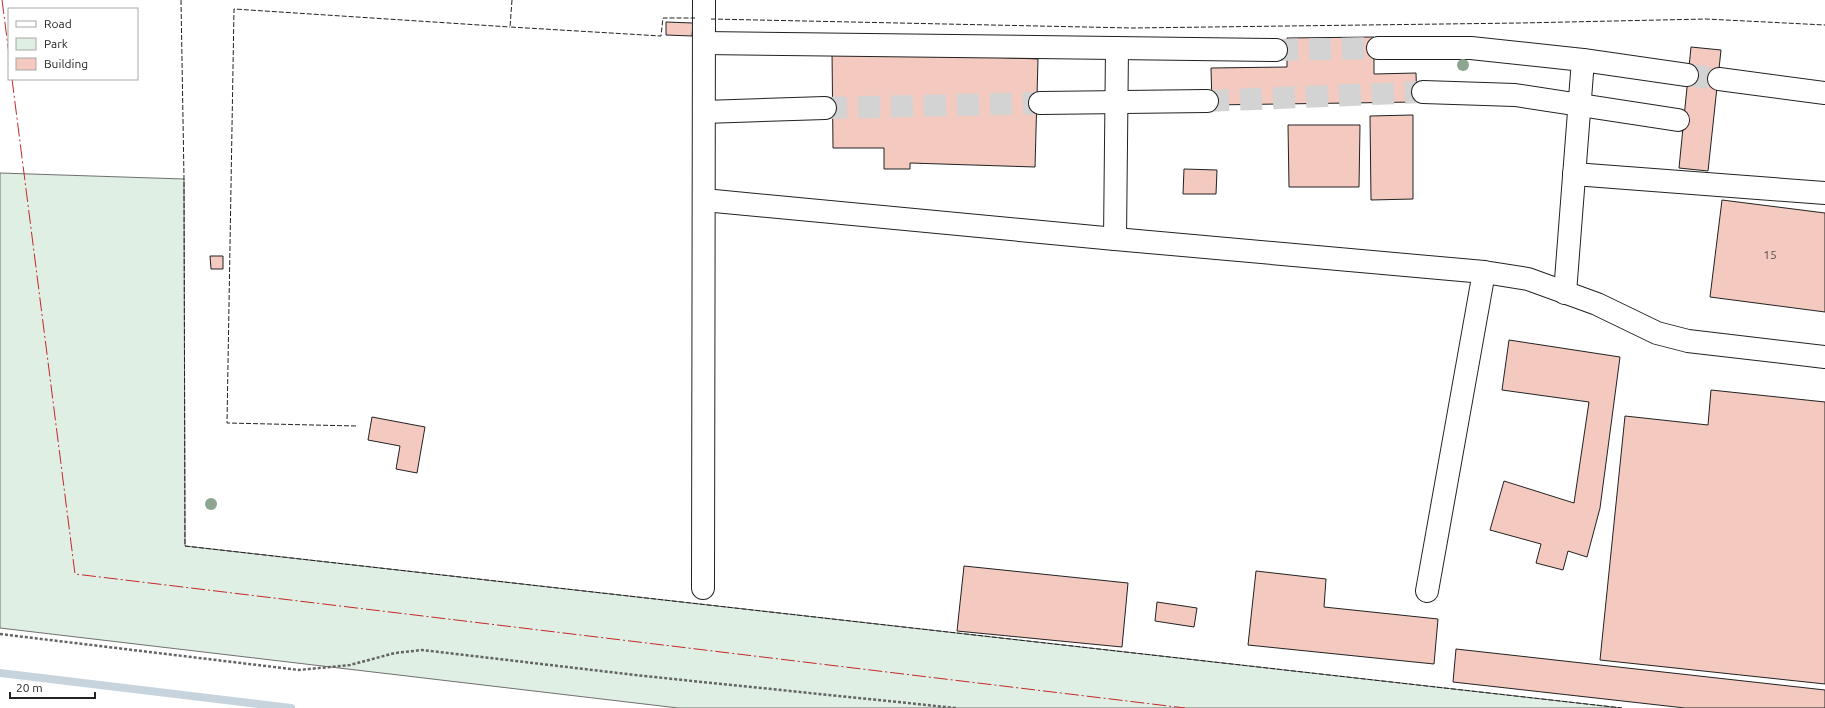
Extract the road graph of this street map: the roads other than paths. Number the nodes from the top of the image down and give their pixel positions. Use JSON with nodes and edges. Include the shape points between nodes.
{"nodes":[{"id":1,"x":704,"y":0,"type":"edge"},
{"id":2,"x":704,"y":43,"type":"junction"},
{"id":3,"x":1117,"y":48,"type":"junction"},
{"id":4,"x":1378,"y":48,"type":"tunnel mouth"},
{"id":5,"x":1276,"y":50,"type":"tunnel mouth"},
{"id":6,"x":1583,"y":60,"type":"junction"},
{"id":7,"x":1687,"y":75,"type":"tunnel mouth"},
{"id":8,"x":1719,"y":79,"type":"tunnel mouth"},
{"id":9,"x":1423,"y":92,"type":"tunnel mouth"},
{"id":10,"x":1825,"y":93,"type":"edge"},
{"id":11,"x":1207,"y":101,"type":"tunnel mouth"},
{"id":12,"x":1116,"y":102,"type":"junction"},
{"id":13,"x":1040,"y":103,"type":"tunnel mouth"},
{"id":14,"x":1580,"y":104,"type":"junction"},
{"id":15,"x":825,"y":108,"type":"tunnel mouth"},
{"id":16,"x":704,"y":112,"type":"junction"},
{"id":17,"x":1678,"y":120,"type":"dead end"},
{"id":18,"x":1574,"y":174,"type":"junction"},
{"id":19,"x":1825,"y":193,"type":"edge"},
{"id":20,"x":704,"y":200,"type":"junction"},
{"id":21,"x":1115,"y":239,"type":"junction"},
{"id":22,"x":1484,"y":272,"type":"junction"},
{"id":23,"x":1565,"y":293,"type":"junction"},
{"id":24,"x":1825,"y":357,"type":"edge"},
{"id":25,"x":703,"y":588,"type":"dead end"},
{"id":26,"x":1427,"y":591,"type":"dead end"}],
"edges":[{"from":1,"to":2,"type":"lane"},
{"from":2,"to":3,"type":"lane"},
{"from":2,"to":16,"type":"lane"},
{"from":3,"to":5,"type":"lane"},
{"from":3,"to":12,"type":"lane"},
{"from":4,"to":6,"type":"lane","via":[[1471,48]]},
{"from":6,"to":7,"type":"lane"},
{"from":6,"to":14,"type":"lane"},
{"from":8,"to":10,"type":"lane"},
{"from":9,"to":14,"type":"lane","via":[[1515,95]]},
{"from":11,"to":12,"type":"lane"},
{"from":12,"to":13,"type":"lane"},
{"from":12,"to":21,"type":"lane"},
{"from":14,"to":17,"type":"lane"},
{"from":14,"to":18,"type":"lane"},
{"from":15,"to":16,"type":"lane"},
{"from":16,"to":20,"type":"lane"},
{"from":18,"to":19,"type":"lane"},
{"from":18,"to":23,"type":"lane"},
{"from":20,"to":21,"type":"lane"},
{"from":20,"to":25,"type":"lane"},
{"from":21,"to":22,"type":"lane"},
{"from":22,"to":23,"type":"lane","via":[[1528,279]]},
{"from":22,"to":26,"type":"lane"},
{"from":23,"to":24,"type":"lane","via":[[1598,304],[1657,333],[1688,342]]}]}
